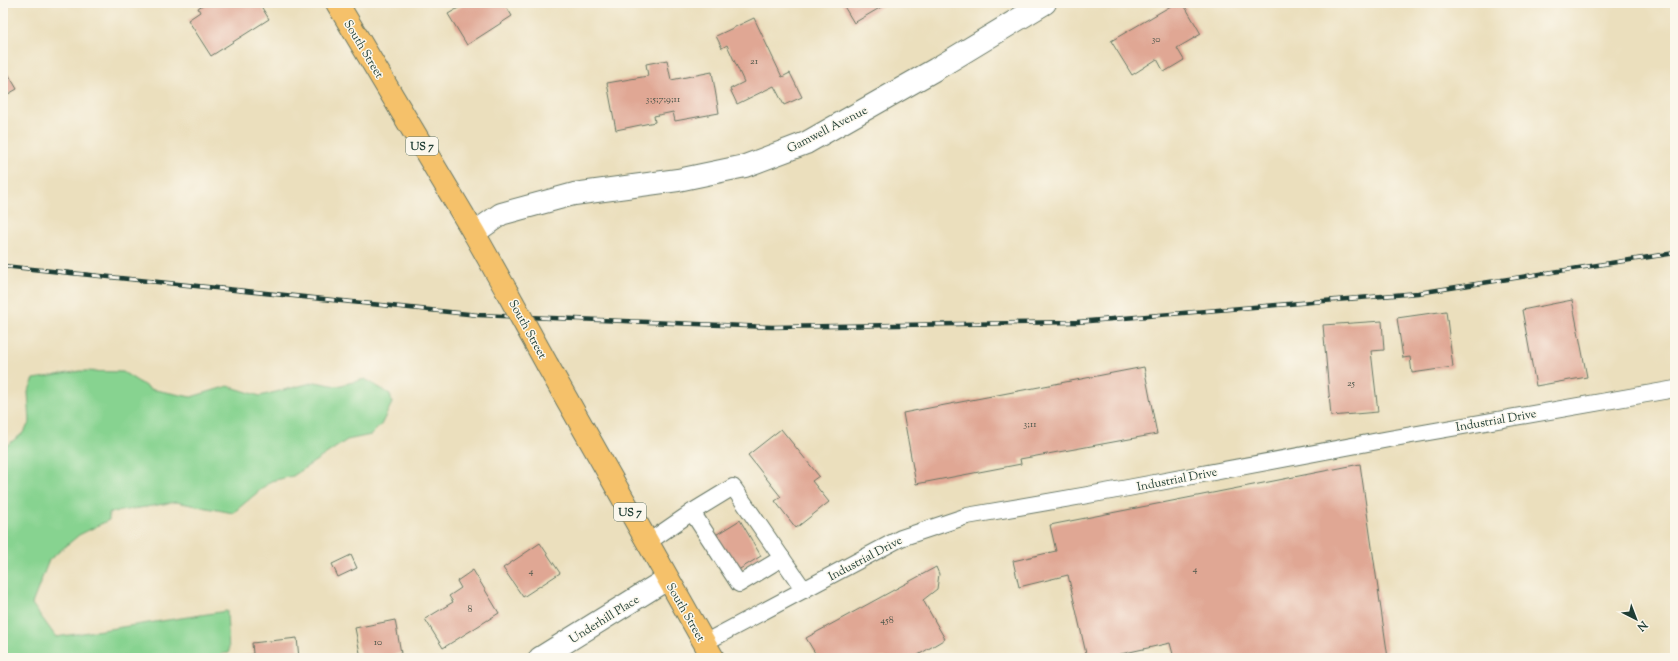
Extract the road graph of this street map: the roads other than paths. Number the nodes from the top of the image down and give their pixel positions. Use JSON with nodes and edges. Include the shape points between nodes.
{"nodes":[{"id":1,"x":337,"y":3,"type":"edge"},
{"id":2,"x":1045,"y":3,"type":"edge"},
{"id":3,"x":474,"y":233,"type":"junction"},
{"id":4,"x":1675,"y":389,"type":"edge"},
{"id":5,"x":692,"y":512,"type":"junction"},
{"id":6,"x":647,"y":543,"type":"junction"},
{"id":7,"x":782,"y":558,"type":"junction"},
{"id":8,"x":667,"y":579,"type":"junction"},
{"id":9,"x":804,"y":590,"type":"junction"},
{"id":10,"x":708,"y":650,"type":"edge"},
{"id":11,"x":540,"y":658,"type":"edge"}],
"edges":[{"from":1,"to":3,"type":"highway","name":"South Street","number":"US 7"},
{"from":2,"to":3,"type":"street","name":"Gamwell Avenue","via":[[936,70],[806,143],[745,166],[678,180],[574,194],[501,214]]},
{"from":3,"to":6,"type":"highway","name":"South Street","number":"US 7","bridge":true},
{"from":4,"to":9,"type":"lane","name":"Industrial Drive","via":[[967,516],[901,538]]},
{"from":5,"to":6,"type":"lane"},
{"from":5,"to":7,"type":"lane","via":[[733,487]]},
{"from":5,"to":7,"type":"lane","via":[[739,584]]},
{"from":6,"to":8,"type":"highway","name":"South Street","number":"US 7"},
{"from":7,"to":9,"type":"lane"},
{"from":8,"to":10,"type":"highway","name":"South Street","number":"US 7"},
{"from":8,"to":11,"type":"street","name":"Underhill Place"},
{"from":9,"to":10,"type":"lane","name":"Industrial Drive"}]}
